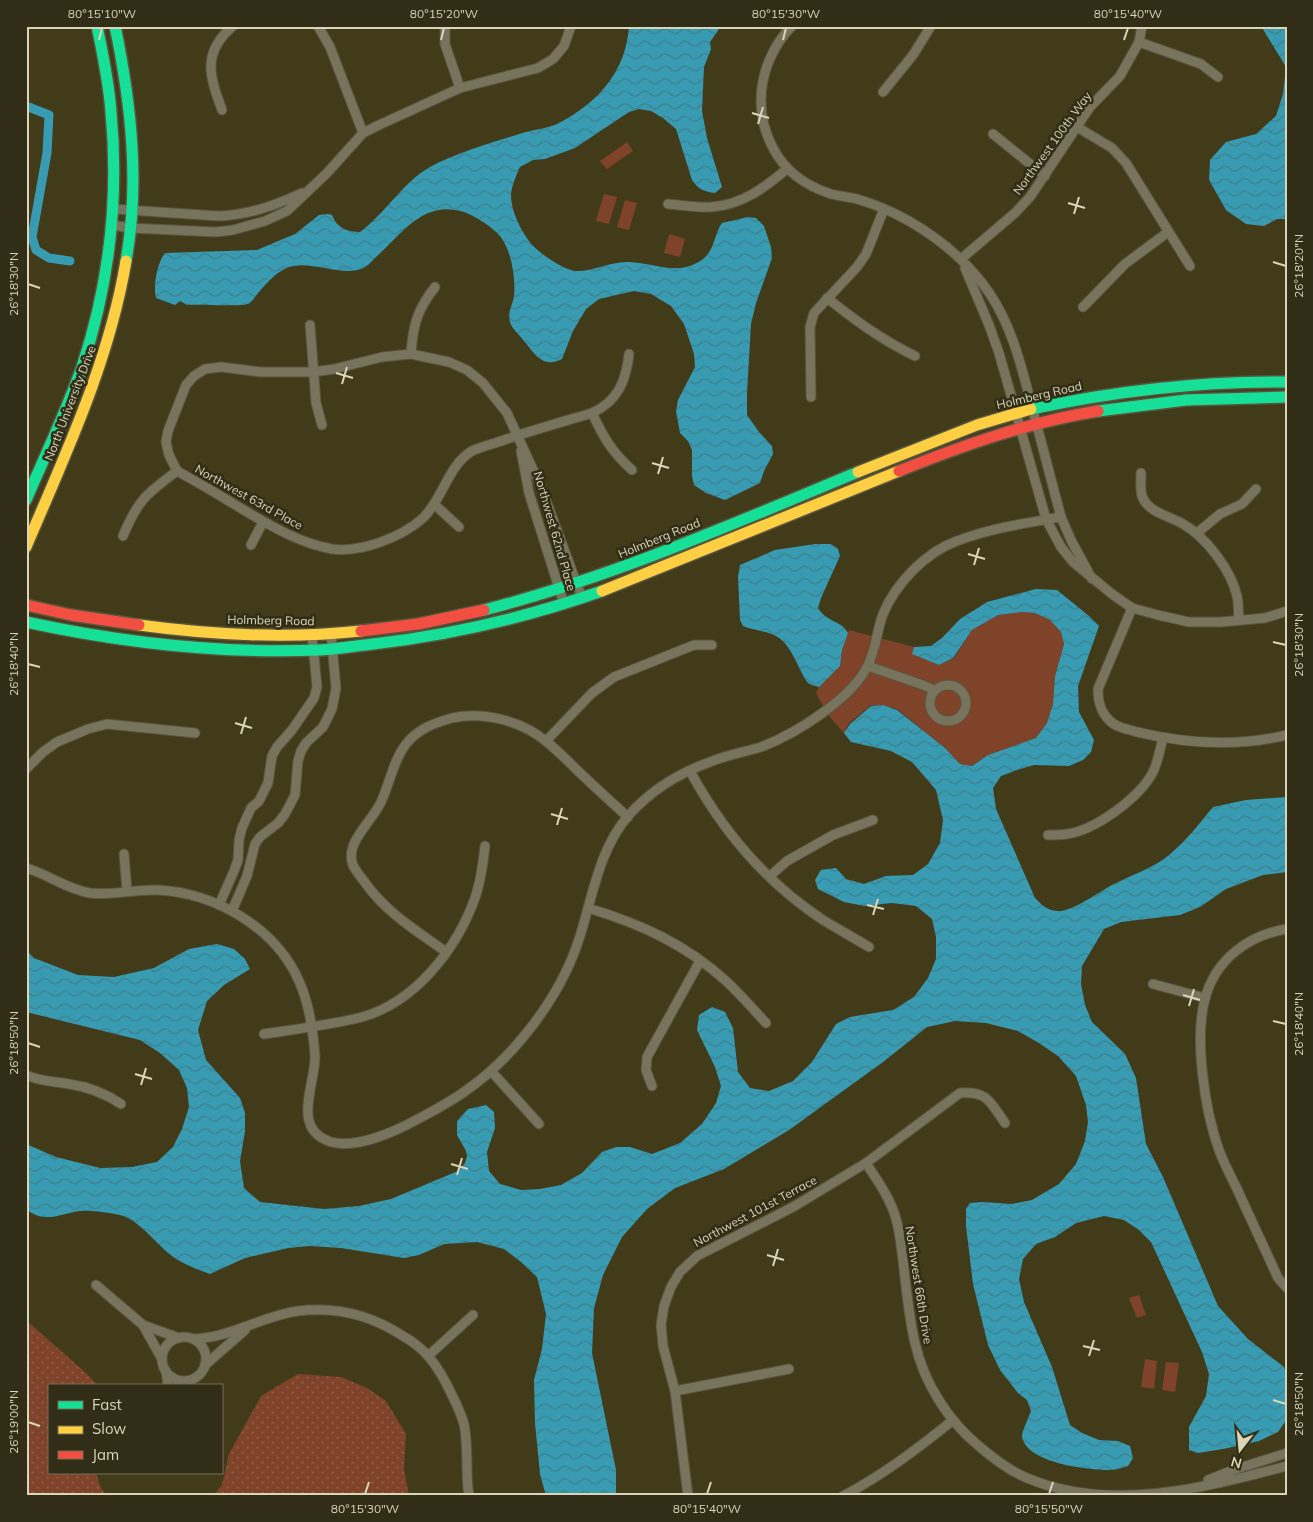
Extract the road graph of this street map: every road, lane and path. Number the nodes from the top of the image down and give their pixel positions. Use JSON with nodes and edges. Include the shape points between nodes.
{"nodes":[{"id":1,"x":97,"y":26,"type":"edge"},
{"id":2,"x":115,"y":26,"type":"edge"},
{"id":3,"x":233,"y":26,"type":"edge"},
{"id":4,"x":318,"y":26,"type":"edge"},
{"id":5,"x":445,"y":26,"type":"edge"},
{"id":6,"x":571,"y":26,"type":"edge"},
{"id":7,"x":792,"y":26,"type":"edge"},
{"id":8,"x":931,"y":26,"type":"edge"},
{"id":9,"x":1142,"y":26,"type":"edge"},
{"id":10,"x":1139,"y":42,"type":"junction"},
{"id":11,"x":1218,"y":78,"type":"dead end"},
{"id":12,"x":460,"y":88,"type":"junction"},
{"id":13,"x":882,"y":92,"type":"dead end"},
{"id":14,"x":222,"y":110,"type":"dead end"},
{"id":15,"x":1077,"y":127,"type":"junction"},
{"id":16,"x":364,"y":133,"type":"junction"},
{"id":17,"x":993,"y":134,"type":"dead end"},
{"id":18,"x":787,"y":169,"type":"junction"},
{"id":19,"x":1045,"y":176,"type":"junction"},
{"id":20,"x":309,"y":190,"type":"junction"},
{"id":21,"x":668,"y":204,"type":"dead end"},
{"id":22,"x":114,"y":208,"type":"junction"},
{"id":23,"x":884,"y":209,"type":"junction"},
{"id":24,"x":131,"y":210,"type":"junction"},
{"id":25,"x":113,"y":225,"type":"junction"},
{"id":26,"x":130,"y":228,"type":"junction"},
{"id":27,"x":1168,"y":232,"type":"junction"},
{"id":28,"x":961,"y":259,"type":"junction"},
{"id":29,"x":1190,"y":266,"type":"dead end"},
{"id":30,"x":435,"y":287,"type":"dead end"},
{"id":31,"x":827,"y":298,"type":"junction"},
{"id":32,"x":1083,"y":307,"type":"dead end"},
{"id":33,"x":310,"y":325,"type":"dead end"},
{"id":34,"x":411,"y":354,"type":"junction"},
{"id":35,"x":629,"y":354,"type":"dead end"},
{"id":36,"x":915,"y":356,"type":"dead end"},
{"id":37,"x":313,"y":372,"type":"junction"},
{"id":38,"x":1287,"y":382,"type":"edge"},
{"id":39,"x":1287,"y":397,"type":"edge"},
{"id":40,"x":811,"y":398,"type":"dead end"},
{"id":41,"x":1033,"y":409,"type":"junction"},
{"id":42,"x":592,"y":413,"type":"junction"},
{"id":43,"x":1016,"y":413,"type":"junction"},
{"id":44,"x":1037,"y":424,"type":"junction"},
{"id":45,"x":322,"y":425,"type":"dead end"},
{"id":46,"x":1020,"y":428,"type":"junction"},
{"id":47,"x":518,"y":436,"type":"junction"},
{"id":48,"x":177,"y":470,"type":"junction"},
{"id":49,"x":632,"y":470,"type":"dead end"},
{"id":50,"x":1141,"y":473,"type":"dead end"},
{"id":51,"x":1256,"y":489,"type":"dead end"},
{"id":52,"x":26,"y":500,"type":"edge"},
{"id":53,"x":434,"y":505,"type":"junction"},
{"id":54,"x":1061,"y":516,"type":"junction"},
{"id":55,"x":1046,"y":519,"type":"junction"},
{"id":56,"x":263,"y":522,"type":"junction"},
{"id":57,"x":459,"y":526,"type":"dead end"},
{"id":58,"x":1197,"y":532,"type":"junction"},
{"id":59,"x":123,"y":536,"type":"dead end"},
{"id":60,"x":26,"y":546,"type":"edge"},
{"id":61,"x":251,"y":546,"type":"dead end"},
{"id":62,"x":1092,"y":579,"type":"junction"},
{"id":63,"x":576,"y":584,"type":"junction"},
{"id":64,"x":559,"y":589,"type":"junction"},
{"id":65,"x":582,"y":598,"type":"junction"},
{"id":66,"x":564,"y":604,"type":"junction"},
{"id":67,"x":26,"y":605,"type":"edge"},
{"id":68,"x":1132,"y":608,"type":"junction"},
{"id":69,"x":1287,"y":611,"type":"edge"},
{"id":70,"x":1239,"y":619,"type":"junction"},
{"id":71,"x":26,"y":622,"type":"edge"},
{"id":72,"x":331,"y":634,"type":"junction"},
{"id":73,"x":312,"y":635,"type":"junction"},
{"id":74,"x":712,"y":645,"type":"dead end"},
{"id":75,"x":332,"y":649,"type":"junction"},
{"id":76,"x":314,"y":650,"type":"junction"},
{"id":77,"x":868,"y":666,"type":"junction"},
{"id":78,"x":934,"y":690,"type":"junction"},
{"id":79,"x":195,"y":733,"type":"dead end"},
{"id":80,"x":1287,"y":734,"type":"edge"},
{"id":81,"x":1163,"y":738,"type":"junction"},
{"id":82,"x":546,"y":741,"type":"junction"},
{"id":83,"x":26,"y":769,"type":"edge"},
{"id":84,"x":690,"y":771,"type":"junction"},
{"id":85,"x":628,"y":817,"type":"junction"},
{"id":86,"x":873,"y":820,"type":"dead end"},
{"id":87,"x":1048,"y":835,"type":"dead end"},
{"id":88,"x":485,"y":846,"type":"dead end"},
{"id":89,"x":124,"y":854,"type":"dead end"},
{"id":90,"x":26,"y":868,"type":"edge"},
{"id":91,"x":770,"y":876,"type":"junction"},
{"id":92,"x":127,"y":891,"type":"junction"},
{"id":93,"x":219,"y":905,"type":"junction"},
{"id":94,"x":588,"y":908,"type":"junction"},
{"id":95,"x":232,"y":911,"type":"junction"},
{"id":96,"x":1287,"y":929,"type":"edge"},
{"id":97,"x":869,"y":947,"type":"dead end"},
{"id":98,"x":446,"y":952,"type":"junction"},
{"id":99,"x":700,"y":961,"type":"junction"},
{"id":100,"x":1153,"y":984,"type":"dead end"},
{"id":101,"x":1205,"y":998,"type":"junction"},
{"id":102,"x":766,"y":1023,"type":"dead end"},
{"id":103,"x":312,"y":1026,"type":"junction"},
{"id":104,"x":264,"y":1034,"type":"dead end"},
{"id":105,"x":491,"y":1071,"type":"junction"},
{"id":106,"x":26,"y":1075,"type":"edge"},
{"id":107,"x":652,"y":1086,"type":"dead end"},
{"id":108,"x":122,"y":1104,"type":"dead end"},
{"id":109,"x":1005,"y":1123,"type":"dead end"},
{"id":110,"x":539,"y":1124,"type":"dead end"},
{"id":111,"x":866,"y":1163,"type":"junction"},
{"id":112,"x":96,"y":1285,"type":"dead end"},
{"id":113,"x":1287,"y":1288,"type":"edge"},
{"id":114,"x":473,"y":1315,"type":"dead end"},
{"id":115,"x":143,"y":1325,"type":"junction"},
{"id":116,"x":249,"y":1327,"type":"junction"},
{"id":117,"x":179,"y":1338,"type":"junction"},
{"id":118,"x":192,"y":1339,"type":"junction"},
{"id":119,"x":428,"y":1356,"type":"junction"},
{"id":120,"x":162,"y":1359,"type":"junction"},
{"id":121,"x":205,"y":1365,"type":"junction"},
{"id":122,"x":789,"y":1369,"type":"dead end"},
{"id":123,"x":166,"y":1371,"type":"junction"},
{"id":124,"x":199,"y":1375,"type":"junction"},
{"id":125,"x":168,"y":1384,"type":"edge"},
{"id":126,"x":194,"y":1384,"type":"edge"},
{"id":127,"x":675,"y":1391,"type":"junction"},
{"id":128,"x":952,"y":1421,"type":"junction"},
{"id":129,"x":1287,"y":1453,"type":"edge"},
{"id":130,"x":1287,"y":1466,"type":"edge"},
{"id":131,"x":1190,"y":1488,"type":"junction"},
{"id":132,"x":1083,"y":1495,"type":"edge"},
{"id":133,"x":470,"y":1496,"type":"edge"},
{"id":134,"x":688,"y":1496,"type":"edge"},
{"id":135,"x":843,"y":1496,"type":"edge"}],
"edges":[{"from":1,"to":22,"type":"street","name":"North University Drive","via":[[114,132]]},
{"from":2,"to":24,"type":"street","name":"North University Drive","via":[[132,151]]},
{"from":3,"to":14,"type":"street","via":[[224,34],[210,64],[211,78]]},
{"from":4,"to":16,"type":"street","via":[[330,47]]},
{"from":5,"to":12,"type":"street","via":[[445,44]]},
{"from":6,"to":12,"type":"street","via":[[564,46],[553,59],[538,68]]},
{"from":7,"to":18,"type":"street","via":[[774,49],[764,73],[761,93],[766,135]]},
{"from":8,"to":13,"type":"street","via":[[913,55]]},
{"from":9,"to":10,"type":"street","name":"Northwest 100th Way"},
{"from":10,"to":11,"type":"street","via":[[1201,64]]},
{"from":10,"to":15,"type":"street","name":"Northwest 100th Way","via":[[1120,76],[1090,107]]},
{"from":12,"to":16,"type":"street"},
{"from":15,"to":19,"type":"street","name":"Northwest 100th Way"},
{"from":15,"to":27,"type":"street","via":[[1112,148],[1126,163]]},
{"from":16,"to":20,"type":"street"},
{"from":17,"to":19,"type":"street"},
{"from":18,"to":21,"type":"street","via":[[762,190],[729,204],[710,207]]},
{"from":18,"to":23,"type":"street","via":[[830,194]]},
{"from":19,"to":28,"type":"street","name":"Northwest 100th Way","via":[[1015,214]]},
{"from":20,"to":24,"type":"street","via":[[251,213],[234,215]]},
{"from":20,"to":26,"type":"street","via":[[287,210],[265,221],[233,230],[201,232]]},
{"from":22,"to":24,"type":"street"},
{"from":22,"to":25,"type":"street","name":"North University Drive"},
{"from":23,"to":28,"type":"street","via":[[929,233]]},
{"from":23,"to":31,"type":"street","via":[[866,254]]},
{"from":24,"to":26,"type":"street","name":"North University Drive"},
{"from":25,"to":26,"type":"street"},
{"from":25,"to":52,"type":"street","name":"North University Drive","via":[[107,268],[83,365]]},
{"from":26,"to":60,"type":"street","name":"North University Drive","via":[[117,308],[96,379]]},
{"from":27,"to":29,"type":"street"},
{"from":27,"to":32,"type":"street","via":[[1125,264]]},
{"from":28,"to":41,"type":"street","via":[[989,293],[1004,318]]},
{"from":28,"to":43,"type":"street","via":[[990,324]]},
{"from":30,"to":34,"type":"street","via":[[417,316]]},
{"from":31,"to":36,"type":"street","via":[[886,342]]},
{"from":31,"to":40,"type":"street","via":[[814,313],[810,327]]},
{"from":33,"to":37,"type":"street"},
{"from":34,"to":37,"type":"street","name":"Northwest 62nd Place"},
{"from":34,"to":47,"type":"street","name":"Northwest 62nd Place","via":[[449,362],[467,370],[497,398]]},
{"from":35,"to":42,"type":"street","name":"Northwest 63rd Place","via":[[620,389],[603,408]]},
{"from":37,"to":45,"type":"street"},
{"from":37,"to":48,"type":"street","name":"Northwest 62nd Place","via":[[261,372],[221,367],[205,369],[194,376],[186,385],[166,442]]},
{"from":38,"to":41,"type":"street","name":"Holmberg Road","via":[[1192,383]]},
{"from":39,"to":44,"type":"street","via":[[1192,399],[1121,407]]},
{"from":41,"to":43,"type":"street","name":"Holmberg Road"},
{"from":41,"to":44,"type":"street"},
{"from":42,"to":47,"type":"street","name":"Northwest 63rd Place"},
{"from":42,"to":49,"type":"street","via":[[606,442]]},
{"from":43,"to":46,"type":"street"},
{"from":43,"to":63,"type":"street","name":"Holmberg Road","via":[[899,455],[643,560]]},
{"from":44,"to":46,"type":"street"},
{"from":44,"to":54,"type":"street"},
{"from":46,"to":55,"type":"street"},
{"from":46,"to":65,"type":"street","via":[[904,469]]},
{"from":47,"to":53,"type":"street","name":"Northwest 63rd Place","via":[[472,451],[460,461]]},
{"from":47,"to":63,"type":"street","name":"Northwest 62nd Place","via":[[541,487]]},
{"from":47,"to":64,"type":"street","name":"Northwest 62nd Place","via":[[528,493]]},
{"from":48,"to":56,"type":"street","name":"Northwest 63rd Place"},
{"from":48,"to":59,"type":"street","via":[[140,502]]},
{"from":50,"to":58,"type":"street","via":[[1142,496],[1150,506]]},
{"from":51,"to":58,"type":"street","via":[[1242,504],[1220,514]]},
{"from":53,"to":56,"type":"street","name":"Northwest 63rd Place","via":[[406,530],[364,547],[334,549],[312,544]]},
{"from":53,"to":57,"type":"street"},
{"from":54,"to":55,"type":"street"},
{"from":54,"to":62,"type":"street"},
{"from":55,"to":62,"type":"street","via":[[1061,547]]},
{"from":55,"to":77,"type":"street","via":[[955,541],[934,553],[896,590],[884,612]]},
{"from":56,"to":61,"type":"street"},
{"from":58,"to":70,"type":"street","via":[[1232,582]]},
{"from":62,"to":68,"type":"street"},
{"from":63,"to":64,"type":"street","name":"Holmberg Road"},
{"from":63,"to":65,"type":"street","name":"Northwest 62nd Place"},
{"from":64,"to":66,"type":"street","name":"Northwest 62nd Place"},
{"from":64,"to":72,"type":"street","name":"Holmberg Road","via":[[502,606],[398,627]]},
{"from":65,"to":66,"type":"street"},
{"from":66,"to":75,"type":"street","via":[[451,633]]},
{"from":67,"to":73,"type":"street","name":"Holmberg Road","via":[[117,624],[223,633]]},
{"from":68,"to":70,"type":"street","via":[[1189,622]]},
{"from":68,"to":81,"type":"street","via":[[1098,689],[1098,700],[1110,722]]},
{"from":69,"to":70,"type":"street","via":[[1265,618]]},
{"from":71,"to":76,"type":"street","via":[[115,639],[222,650]]},
{"from":72,"to":73,"type":"street","name":"Holmberg Road"},
{"from":72,"to":75,"type":"street"},
{"from":73,"to":76,"type":"street"},
{"from":74,"to":82,"type":"street","via":[[694,645],[614,677],[592,693]]},
{"from":75,"to":76,"type":"street"},
{"from":75,"to":95,"type":"street","via":[[336,688],[332,710],[323,727],[301,750],[295,794],[278,823],[255,844],[247,876]]},
{"from":76,"to":93,"type":"street","via":[[317,687],[314,698],[272,756],[268,784],[242,828],[238,860]]},
{"from":77,"to":78,"type":"street"},
{"from":77,"to":84,"type":"street","via":[[839,702],[790,733],[764,746],[711,761]]},
{"from":78,"to":78,"type":"street","via":[[930,705],[936,716],[950,720],[962,714],[966,701],[960,689],[949,685]]},
{"from":79,"to":83,"type":"street","via":[[108,724],[57,742]]},
{"from":80,"to":81,"type":"street","via":[[1231,743]]},
{"from":81,"to":87,"type":"street","via":[[1153,771],[1144,785],[1117,811],[1081,830]]},
{"from":82,"to":85,"type":"street"},
{"from":82,"to":98,"type":"street","via":[[518,725],[481,716],[460,716],[419,731],[406,744],[395,763],[381,803],[355,841],[351,852],[353,864],[383,904]]},
{"from":84,"to":85,"type":"street","via":[[666,783]]},
{"from":84,"to":91,"type":"street","via":[[725,826]]},
{"from":85,"to":94,"type":"street","via":[[612,840],[597,874]]},
{"from":86,"to":91,"type":"street","via":[[833,835],[787,861]]},
{"from":88,"to":98,"type":"street","via":[[475,898],[463,926]]},
{"from":89,"to":92,"type":"street"},
{"from":90,"to":92,"type":"street","via":[[83,891],[106,894]]},
{"from":91,"to":97,"type":"street","via":[[822,919]]},
{"from":92,"to":93,"type":"street","via":[[180,892]]},
{"from":93,"to":95,"type":"street"},
{"from":94,"to":99,"type":"street","via":[[625,919],[655,933]]},
{"from":94,"to":105,"type":"street","via":[[579,940],[544,1011]]},
{"from":95,"to":103,"type":"street","via":[[269,940],[285,958],[298,980]]},
{"from":96,"to":101,"type":"street","via":[[1274,931],[1239,947],[1224,962]]},
{"from":98,"to":103,"type":"street","via":[[410,992],[383,1008],[363,1016]]},
{"from":99,"to":102,"type":"street","via":[[726,981]]},
{"from":99,"to":107,"type":"street","via":[[648,1056],[646,1070]]},
{"from":100,"to":101,"type":"street"},
{"from":101,"to":113,"type":"street","via":[[1201,1021],[1203,1078],[1219,1150],[1278,1278]]},
{"from":103,"to":104,"type":"street"},
{"from":103,"to":105,"type":"street","via":[[315,1060],[306,1105],[312,1128],[328,1141],[343,1144],[364,1141],[400,1128],[464,1092]]},
{"from":105,"to":110,"type":"street"},
{"from":106,"to":108,"type":"street","via":[[89,1088]]},
{"from":109,"to":111,"type":"street","name":"Northwest 101st Terrace","via":[[987,1098],[974,1092],[960,1093]]},
{"from":111,"to":127,"type":"street","name":"Northwest 101st Terrace","via":[[793,1208],[703,1253],[680,1272],[664,1306],[661,1326]]},
{"from":111,"to":128,"type":"street","name":"Northwest 66th Drive","via":[[891,1205],[899,1231],[915,1343],[924,1371]]},
{"from":112,"to":115,"type":"street"},
{"from":114,"to":119,"type":"street"},
{"from":115,"to":117,"type":"street"},
{"from":115,"to":120,"type":"street"},
{"from":116,"to":118,"type":"street","via":[[218,1337]]},
{"from":116,"to":119,"type":"street","via":[[297,1312],[345,1312],[390,1328]]},
{"from":116,"to":121,"type":"street"},
{"from":117,"to":118,"type":"street"},
{"from":117,"to":120,"type":"street","via":[[167,1346]]},
{"from":118,"to":121,"type":"street","via":[[202,1347]]},
{"from":119,"to":133,"type":"street","via":[[447,1386],[464,1424]]},
{"from":120,"to":123,"type":"street"},
{"from":121,"to":124,"type":"street"},
{"from":122,"to":127,"type":"street"},
{"from":123,"to":124,"type":"street","via":[[182,1381]]},
{"from":123,"to":125,"type":"street"},
{"from":124,"to":126,"type":"street"},
{"from":127,"to":134,"type":"street","name":"Northwest 101st Terrace"},
{"from":128,"to":132,"type":"street","name":"Northwest 66th Drive","via":[[996,1461],[1026,1478]]},
{"from":128,"to":135,"type":"street","via":[[902,1461]]},
{"from":129,"to":131,"type":"street","name":"Northwest 66th Drive"},
{"from":130,"to":131,"type":"street","name":"Northwest 66th Drive"},
{"from":131,"to":132,"type":"street","name":"Northwest 66th Drive","via":[[1120,1496]]}]}
